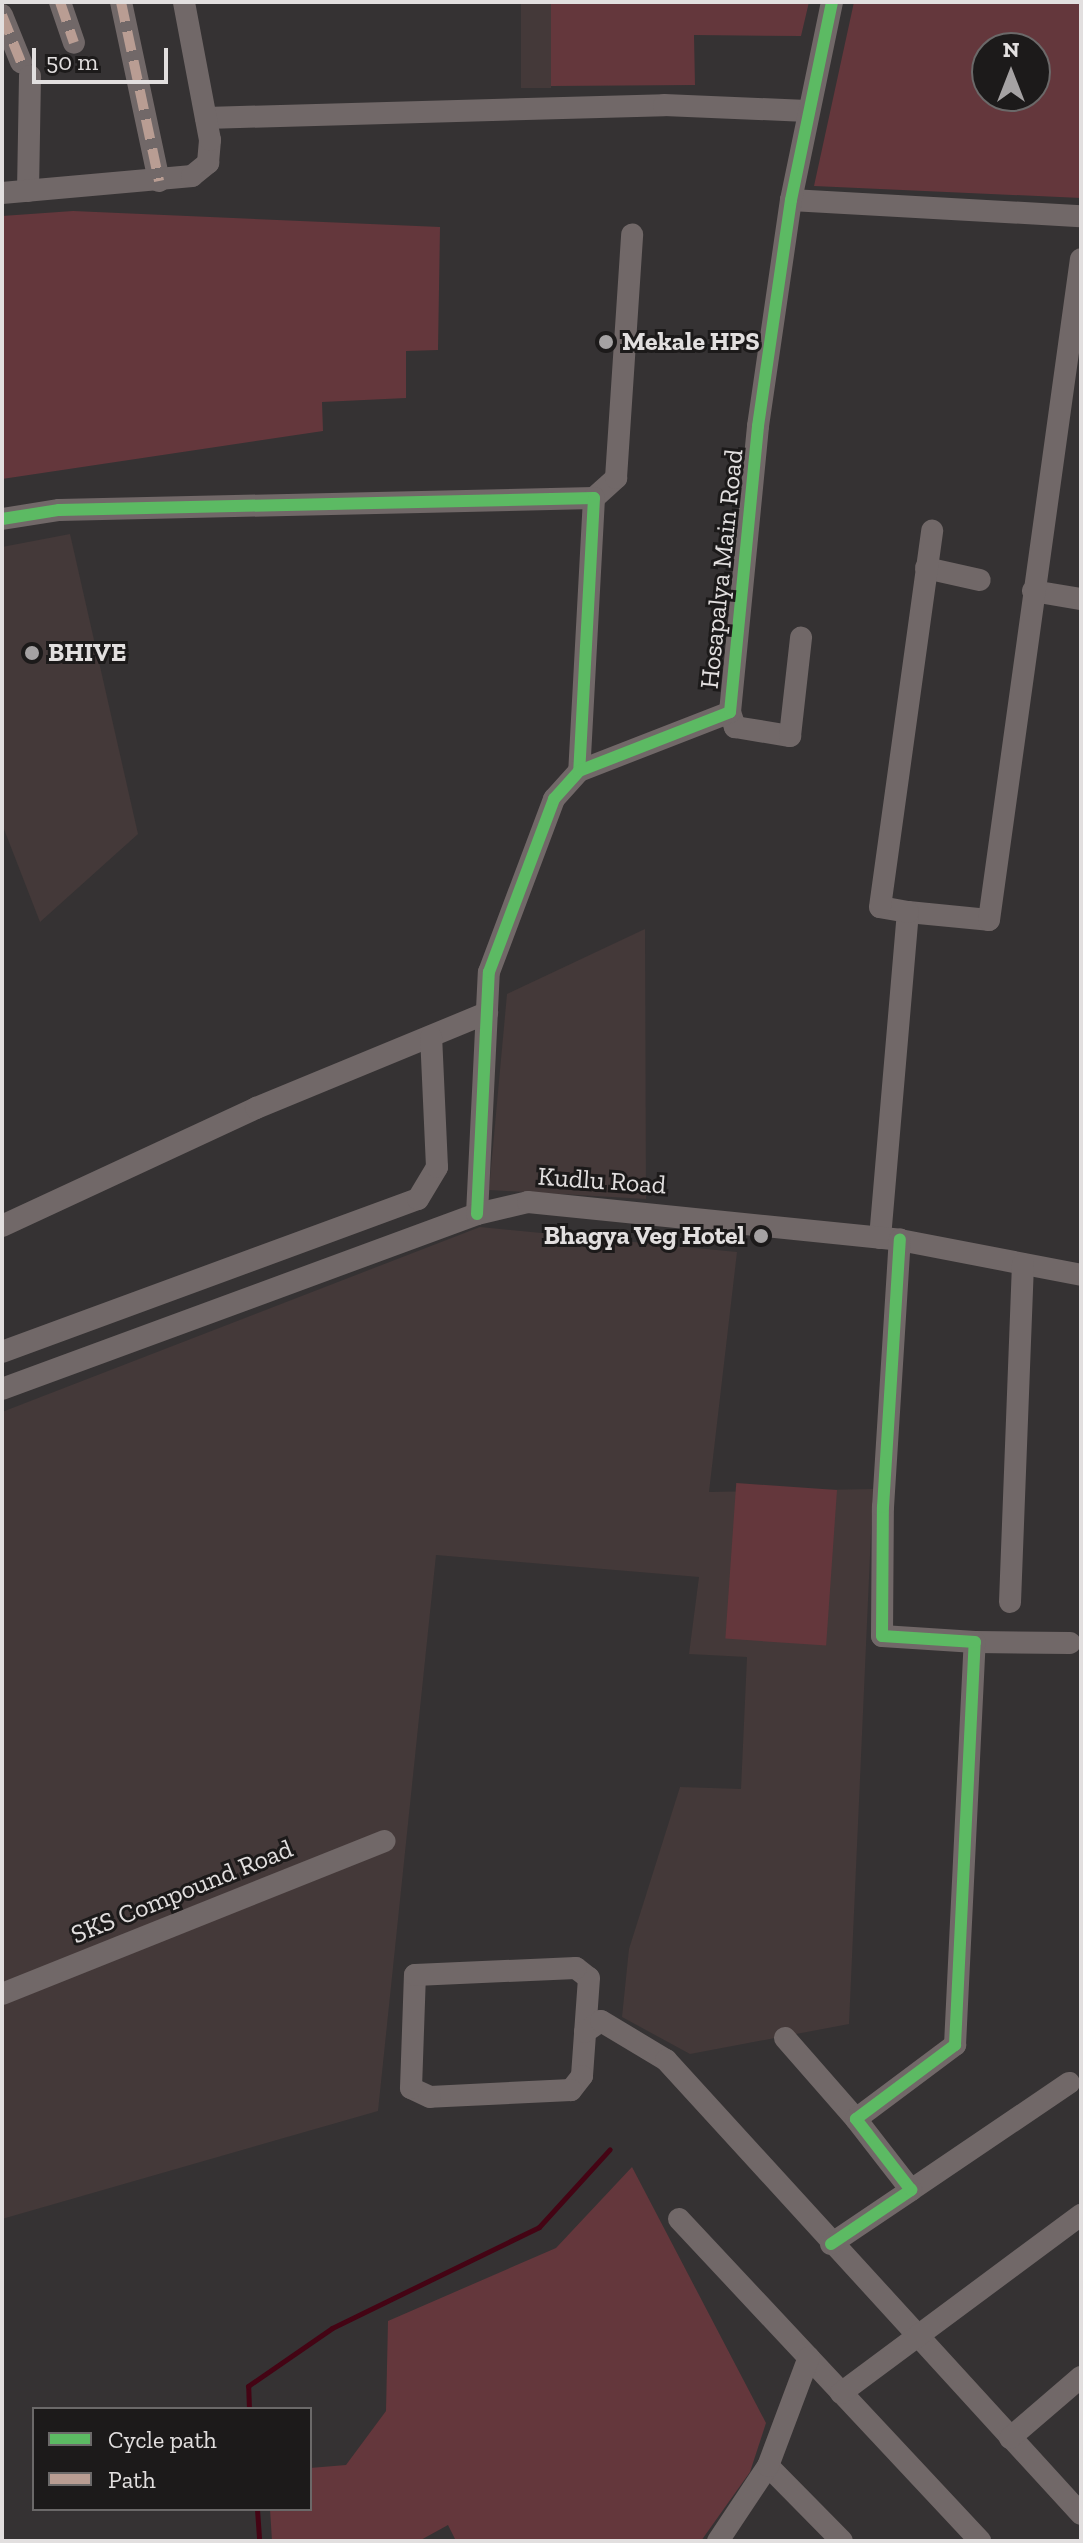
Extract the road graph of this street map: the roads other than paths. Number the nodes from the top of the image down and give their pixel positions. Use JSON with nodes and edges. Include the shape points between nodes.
{"nodes":[{"id":1,"x":60,"y":2,"type":"edge"},
{"id":2,"x":121,"y":2,"type":"edge"},
{"id":3,"x":184,"y":2,"type":"edge"},
{"id":4,"x":832,"y":2,"type":"edge"},
{"id":5,"x":2,"y":15,"type":"edge"},
{"id":6,"x":74,"y":43,"type":"dead end"},
{"id":7,"x":807,"y":111,"type":"junction"},
{"id":8,"x":206,"y":118,"type":"junction"},
{"id":9,"x":159,"y":181,"type":"junction"},
{"id":10,"x":28,"y":191,"type":"junction"},
{"id":11,"x":2,"y":193,"type":"edge"},
{"id":12,"x":791,"y":200,"type":"junction"},
{"id":13,"x":1081,"y":216,"type":"edge"},
{"id":14,"x":632,"y":235,"type":"dead end"},
{"id":15,"x":1081,"y":259,"type":"edge"},
{"id":16,"x":594,"y":498,"type":"junction"},
{"id":17,"x":2,"y":519,"type":"edge"},
{"id":18,"x":932,"y":531,"type":"dead end"},
{"id":19,"x":926,"y":568,"type":"junction"},
{"id":20,"x":980,"y":580,"type":"dead end"},
{"id":21,"x":1033,"y":591,"type":"junction"},
{"id":22,"x":1081,"y":599,"type":"edge"},
{"id":23,"x":801,"y":638,"type":"dead end"},
{"id":24,"x":730,"y":712,"type":"junction"},
{"id":25,"x":579,"y":771,"type":"junction"},
{"id":26,"x":908,"y":912,"type":"junction"},
{"id":27,"x":487,"y":1013,"type":"junction"},
{"id":28,"x":431,"y":1037,"type":"junction"},
{"id":29,"x":477,"y":1214,"type":"junction"},
{"id":30,"x":2,"y":1226,"type":"edge"},
{"id":31,"x":890,"y":1239,"type":"junction"},
{"id":32,"x":1023,"y":1264,"type":"junction"},
{"id":33,"x":1081,"y":1275,"type":"edge"},
{"id":34,"x":2,"y":1352,"type":"edge"},
{"id":35,"x":2,"y":1389,"type":"edge"},
{"id":36,"x":1010,"y":1602,"type":"dead end"},
{"id":37,"x":975,"y":1642,"type":"junction"},
{"id":38,"x":1070,"y":1643,"type":"dead end"},
{"id":39,"x":384,"y":1841,"type":"dead end"},
{"id":40,"x":2,"y":1994,"type":"edge"},
{"id":41,"x":585,"y":2032,"type":"junction"},
{"id":42,"x":785,"y":2038,"type":"dead end"},
{"id":43,"x":1069,"y":2083,"type":"dead end"},
{"id":44,"x":856,"y":2119,"type":"junction"},
{"id":45,"x":911,"y":2190,"type":"junction"},
{"id":46,"x":1081,"y":2215,"type":"edge"},
{"id":47,"x":679,"y":2219,"type":"dead end"},
{"id":48,"x":831,"y":2244,"type":"junction"},
{"id":49,"x":921,"y":2337,"type":"junction"},
{"id":50,"x":809,"y":2357,"type":"junction"},
{"id":51,"x":1081,"y":2377,"type":"edge"},
{"id":52,"x":841,"y":2393,"type":"junction"},
{"id":53,"x":1010,"y":2438,"type":"junction"},
{"id":54,"x":768,"y":2466,"type":"junction"},
{"id":55,"x":1081,"y":2514,"type":"edge"},
{"id":56,"x":718,"y":2541,"type":"edge"},
{"id":57,"x":842,"y":2541,"type":"edge"},
{"id":58,"x":980,"y":2541,"type":"edge"}],
"edges":[{"from":1,"to":6,"type":"street"},
{"from":2,"to":9,"type":"street"},
{"from":3,"to":8,"type":"street"},
{"from":4,"to":7,"type":"street","name":"Hosapalya Main Road"},
{"from":5,"to":10,"type":"street","via":[[25,69]]},
{"from":7,"to":8,"type":"street","via":[[664,105]]},
{"from":7,"to":12,"type":"street","name":"Hosapalya Main Road"},
{"from":8,"to":9,"type":"street","via":[[208,163],[192,176]]},
{"from":9,"to":10,"type":"street"},
{"from":10,"to":11,"type":"street"},
{"from":12,"to":13,"type":"street"},
{"from":12,"to":24,"type":"street","name":"Hosapalya Main Road","via":[[758,426]]},
{"from":14,"to":16,"type":"street","via":[[616,478]]},
{"from":15,"to":21,"type":"street"},
{"from":16,"to":17,"type":"street","via":[[59,510]]},
{"from":16,"to":25,"type":"street"},
{"from":18,"to":19,"type":"street"},
{"from":19,"to":20,"type":"street"},
{"from":19,"to":26,"type":"street","via":[[880,907]]},
{"from":21,"to":22,"type":"street"},
{"from":21,"to":26,"type":"street","via":[[989,920]]},
{"from":23,"to":24,"type":"street","via":[[790,736],[735,727]]},
{"from":24,"to":25,"type":"street","name":"Hosapalya Main Road"},
{"from":25,"to":27,"type":"street","name":"Hosapalya Main Road","via":[[552,803],[489,972]]},
{"from":26,"to":31,"type":"street"},
{"from":27,"to":28,"type":"street"},
{"from":27,"to":29,"type":"street","name":"Hosapalya Main Road"},
{"from":28,"to":30,"type":"street","via":[[256,1108]]},
{"from":28,"to":34,"type":"street","via":[[437,1167],[418,1199]]},
{"from":29,"to":31,"type":"street","name":"Kudlu Road","via":[[528,1202]]},
{"from":29,"to":35,"type":"street","name":"Kudlu Road"},
{"from":31,"to":32,"type":"street","name":"Kudlu Road"},
{"from":31,"to":37,"type":"street","via":[[882,1636]]},
{"from":32,"to":33,"type":"street","name":"Kudlu Road"},
{"from":32,"to":36,"type":"street"},
{"from":37,"to":38,"type":"street"},
{"from":37,"to":44,"type":"street","via":[[955,2045]]},
{"from":39,"to":40,"type":"street","name":"SKS Compound Road"},
{"from":41,"to":41,"type":"street","via":[[582,2076],[571,2090],[430,2097],[411,2088],[414,1982],[422,1970],[585,1971]]},
{"from":41,"to":48,"type":"street","via":[[601,2045],[618,2035],[641,2041],[666,2060]]},
{"from":42,"to":44,"type":"street"},
{"from":43,"to":45,"type":"street"},
{"from":44,"to":45,"type":"street"},
{"from":45,"to":48,"type":"street"},
{"from":46,"to":49,"type":"street"},
{"from":47,"to":50,"type":"street"},
{"from":48,"to":49,"type":"street"},
{"from":49,"to":52,"type":"street"},
{"from":49,"to":53,"type":"street"},
{"from":50,"to":52,"type":"street"},
{"from":50,"to":54,"type":"street"},
{"from":51,"to":53,"type":"street"},
{"from":52,"to":58,"type":"street"},
{"from":53,"to":55,"type":"street"},
{"from":54,"to":56,"type":"street"},
{"from":54,"to":57,"type":"street"}]}
